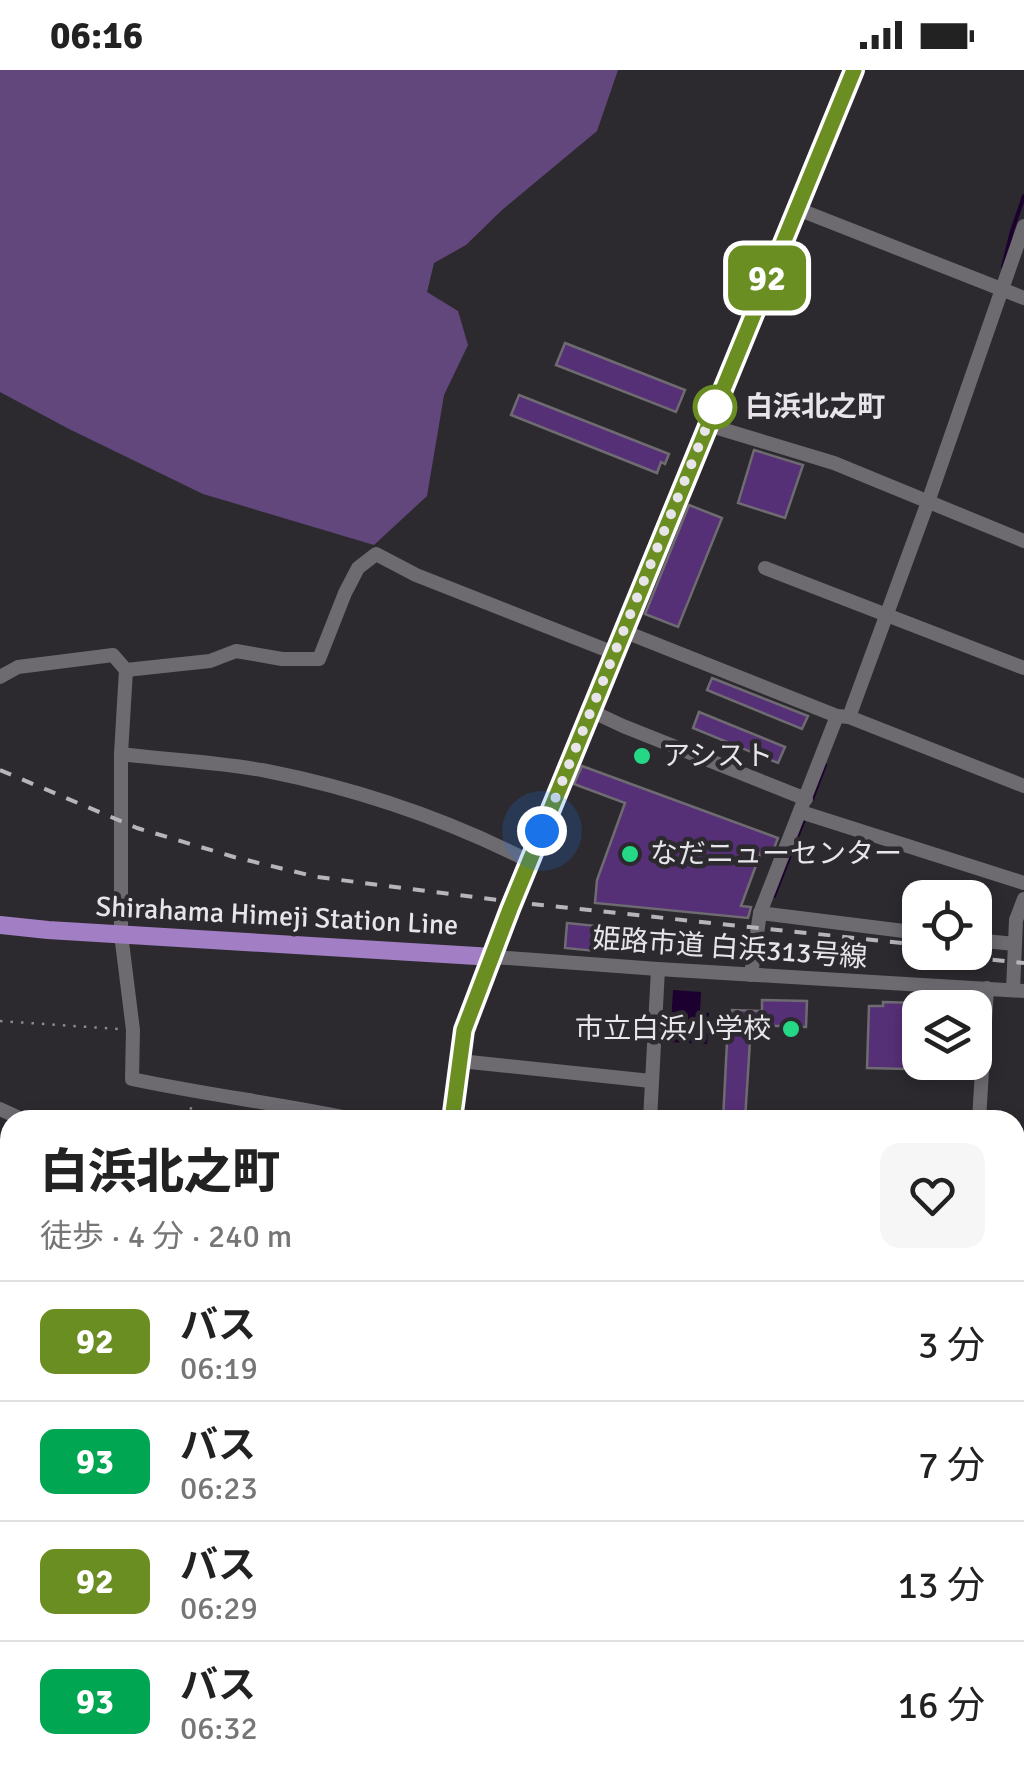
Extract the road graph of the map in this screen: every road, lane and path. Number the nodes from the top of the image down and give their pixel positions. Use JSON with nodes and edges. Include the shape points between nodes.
{"nodes":[{"id":1,"x":854,"y":70,"type":"edge"},
{"id":2,"x":795,"y":208,"type":"junction"},
{"id":3,"x":1024,"y":226,"type":"edge"},
{"id":4,"x":997,"y":287,"type":"junction"},
{"id":5,"x":1024,"y":298,"type":"edge"},
{"id":6,"x":708,"y":425,"type":"junction"},
{"id":7,"x":928,"y":502,"type":"junction"},
{"id":8,"x":1024,"y":541,"type":"edge"},
{"id":9,"x":765,"y":568,"type":"dead end"},
{"id":10,"x":887,"y":614,"type":"junction"},
{"id":11,"x":623,"y":631,"type":"junction"},
{"id":12,"x":614,"y":653,"type":"junction"},
{"id":13,"x":1024,"y":668,"type":"edge"},
{"id":14,"x":126,"y":670,"type":"junction"},
{"id":15,"x":0,"y":677,"type":"edge"},
{"id":16,"x":591,"y":711,"type":"junction"},
{"id":17,"x":843,"y":716,"type":"junction"},
{"id":18,"x":121,"y":754,"type":"junction"},
{"id":19,"x":1024,"y":786,"type":"edge"},
{"id":20,"x":803,"y":806,"type":"junction"},
{"id":21,"x":529,"y":861,"type":"junction"},
{"id":22,"x":1024,"y":883,"type":"edge"},
{"id":23,"x":1024,"y":898,"type":"edge"},
{"id":24,"x":760,"y":913,"type":"junction"},
{"id":25,"x":0,"y":925,"type":"edge"},
{"id":26,"x":902,"y":931,"type":"edge"},
{"id":27,"x":121,"y":934,"type":"junction"},
{"id":28,"x":992,"y":942,"type":"edge"},
{"id":29,"x":1015,"y":944,"type":"junction"},
{"id":30,"x":493,"y":957,"type":"junction"},
{"id":31,"x":658,"y":969,"type":"junction"},
{"id":32,"x":752,"y":975,"type":"junction"},
{"id":33,"x":987,"y":988,"type":"junction"},
{"id":34,"x":1019,"y":990,"type":"edge"},
{"id":35,"x":0,"y":1021,"type":"edge"},
{"id":36,"x":133,"y":1030,"type":"junction"},
{"id":37,"x":460,"y":1061,"type":"junction"},
{"id":38,"x":651,"y":1081,"type":"junction"},
{"id":39,"x":192,"y":1092,"type":"junction"},
{"id":40,"x":191,"y":1110,"type":"edge"},
{"id":41,"x":310,"y":1110,"type":"edge"},
{"id":42,"x":453,"y":1110,"type":"edge"},
{"id":43,"x":650,"y":1110,"type":"edge"},
{"id":44,"x":981,"y":1110,"type":"edge"}],
"edges":[{"from":1,"to":2,"type":"main road","name":"Shirahama Himeji Station Line"},
{"from":2,"to":4,"type":"street"},
{"from":2,"to":6,"type":"main road","name":"Shirahama Himeji Station Line"},
{"from":3,"to":4,"type":"street"},
{"from":4,"to":5,"type":"street"},
{"from":4,"to":7,"type":"street"},
{"from":6,"to":7,"type":"street","via":[[834,463]]},
{"from":6,"to":11,"type":"main road","name":"Shirahama Himeji Station Line"},
{"from":7,"to":8,"type":"street"},
{"from":7,"to":10,"type":"street"},
{"from":9,"to":10,"type":"street"},
{"from":10,"to":13,"type":"street"},
{"from":10,"to":17,"type":"street"},
{"from":11,"to":12,"type":"main road","name":"Shirahama Himeji Station Line"},
{"from":11,"to":17,"type":"street"},
{"from":12,"to":14,"type":"street","via":[[376,554],[358,568],[319,659],[236,651],[210,661]]},
{"from":12,"to":16,"type":"main road","name":"Shirahama Himeji Station Line"},
{"from":14,"to":15,"type":"street","via":[[113,655],[18,667]]},
{"from":14,"to":18,"type":"street"},
{"from":16,"to":20,"type":"street"},
{"from":16,"to":21,"type":"main road","name":"Shirahama Himeji Station Line"},
{"from":17,"to":19,"type":"street"},
{"from":17,"to":20,"type":"street"},
{"from":18,"to":21,"type":"street","via":[[266,771],[397,804]]},
{"from":18,"to":27,"type":"street"},
{"from":20,"to":22,"type":"street"},
{"from":20,"to":24,"type":"street"},
{"from":21,"to":30,"type":"main road","name":"Shirahama Himeji Station Line"},
{"from":23,"to":29,"type":"street"},
{"from":24,"to":26,"type":"street"},
{"from":24,"to":32,"type":"street"},
{"from":25,"to":27,"type":"main road","name":"Shirahama Himeji Station Line"},
{"from":27,"to":30,"type":"main road","name":"Shirahama Himeji Station Line"},
{"from":27,"to":36,"type":"street"},
{"from":28,"to":29,"type":"street"},
{"from":29,"to":34,"type":"street"},
{"from":30,"to":31,"type":"street","name":"姫路市道 白浜313号線"},
{"from":30,"to":37,"type":"street","via":[[464,1030]]},
{"from":31,"to":32,"type":"street","name":"姫路市道 白浜313号線"},
{"from":31,"to":38,"type":"street"},
{"from":32,"to":33,"type":"street","name":"姫路市道 白浜313号線"},
{"from":33,"to":34,"type":"street","name":"姫路市道 白浜313号線"},
{"from":33,"to":44,"type":"street"},
{"from":35,"to":36,"type":"path"},
{"from":36,"to":39,"type":"street","via":[[132,1079]]},
{"from":37,"to":38,"type":"street"},
{"from":37,"to":42,"type":"street"},
{"from":38,"to":43,"type":"street"},
{"from":39,"to":40,"type":"path"},
{"from":39,"to":41,"type":"street"}]}
